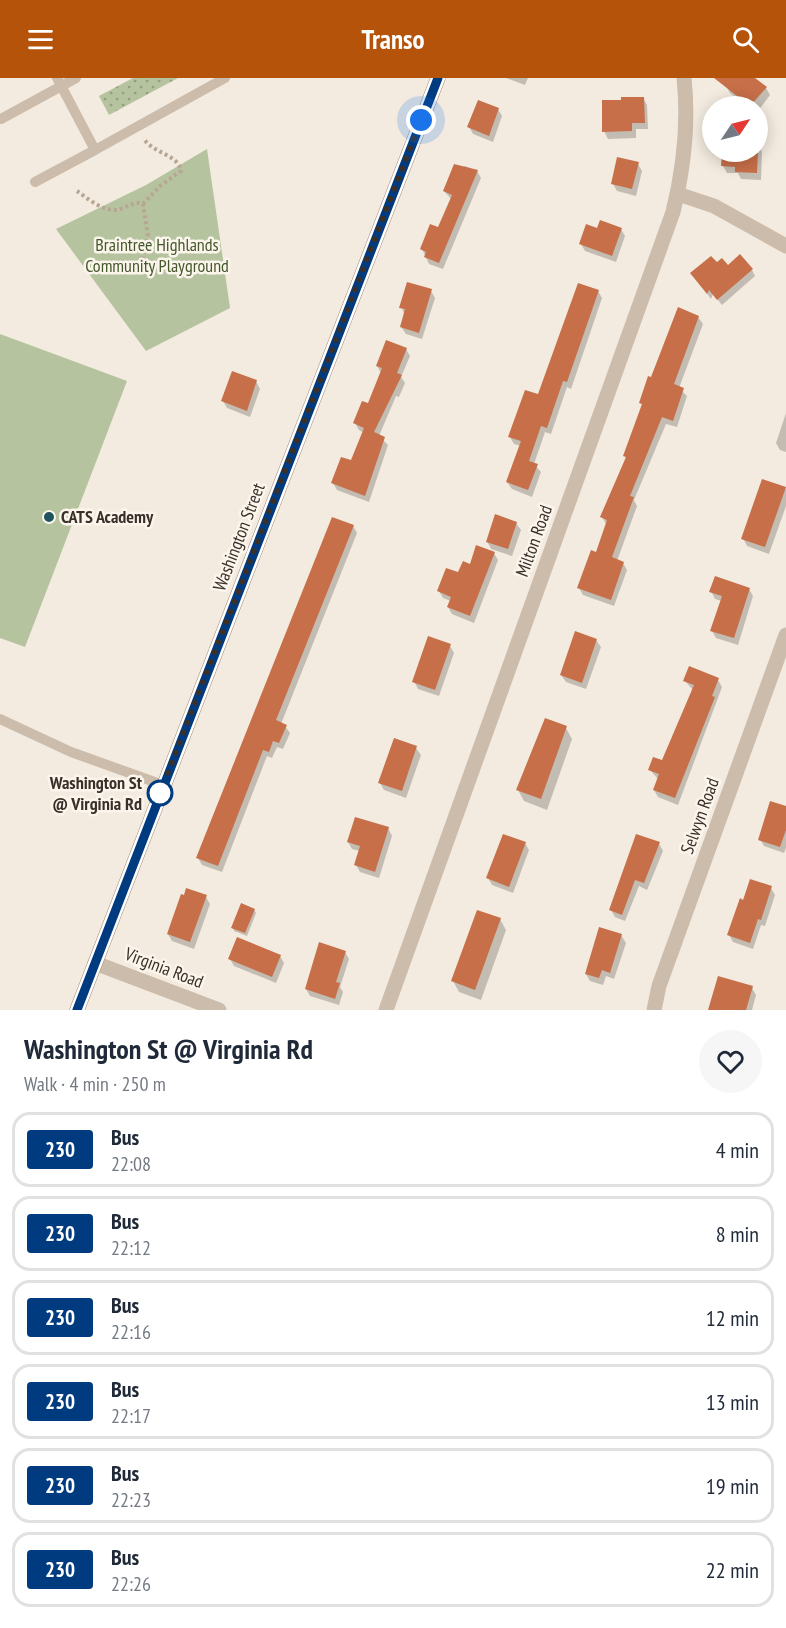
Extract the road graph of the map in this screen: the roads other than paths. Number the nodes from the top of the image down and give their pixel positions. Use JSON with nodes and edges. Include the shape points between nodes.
{"nodes":[{"id":1,"x":76,"y":78,"type":"edge"},
{"id":2,"x":225,"y":78,"type":"edge"},
{"id":3,"x":438,"y":78,"type":"edge"},
{"id":4,"x":684,"y":78,"type":"edge"},
{"id":5,"x":59,"y":82,"type":"edge"},
{"id":6,"x":1,"y":119,"type":"edge"},
{"id":7,"x":95,"y":150,"type":"junction"},
{"id":8,"x":36,"y":182,"type":"dead end"},
{"id":9,"x":678,"y":194,"type":"junction"},
{"id":10,"x":786,"y":246,"type":"edge"},
{"id":11,"x":786,"y":635,"type":"edge"},
{"id":12,"x":0,"y":719,"type":"edge"},
{"id":13,"x":163,"y":785,"type":"junction"},
{"id":14,"x":95,"y":963,"type":"junction"},
{"id":15,"x":77,"y":1010,"type":"edge"},
{"id":16,"x":219,"y":1010,"type":"edge"},
{"id":17,"x":386,"y":1010,"type":"edge"},
{"id":18,"x":654,"y":1010,"type":"edge"}],
"edges":[{"from":1,"to":5,"type":"lane"},
{"from":2,"to":7,"type":"lane"},
{"from":3,"to":13,"type":"main road","name":"Washington Street"},
{"from":4,"to":9,"type":"street","name":"Milton Road","via":[[686,136]]},
{"from":5,"to":6,"type":"lane"},
{"from":5,"to":7,"type":"lane"},
{"from":7,"to":8,"type":"lane"},
{"from":9,"to":10,"type":"street","via":[[714,206]]},
{"from":9,"to":17,"type":"street","name":"Milton Road"},
{"from":11,"to":18,"type":"street","name":"Selwyn Road","via":[[659,986]]},
{"from":12,"to":13,"type":"lane","via":[[71,752]]},
{"from":13,"to":14,"type":"main road","name":"Washington Street"},
{"from":14,"to":15,"type":"main road","name":"Washington Street"},
{"from":14,"to":16,"type":"street","name":"Virginia Road"}]}
